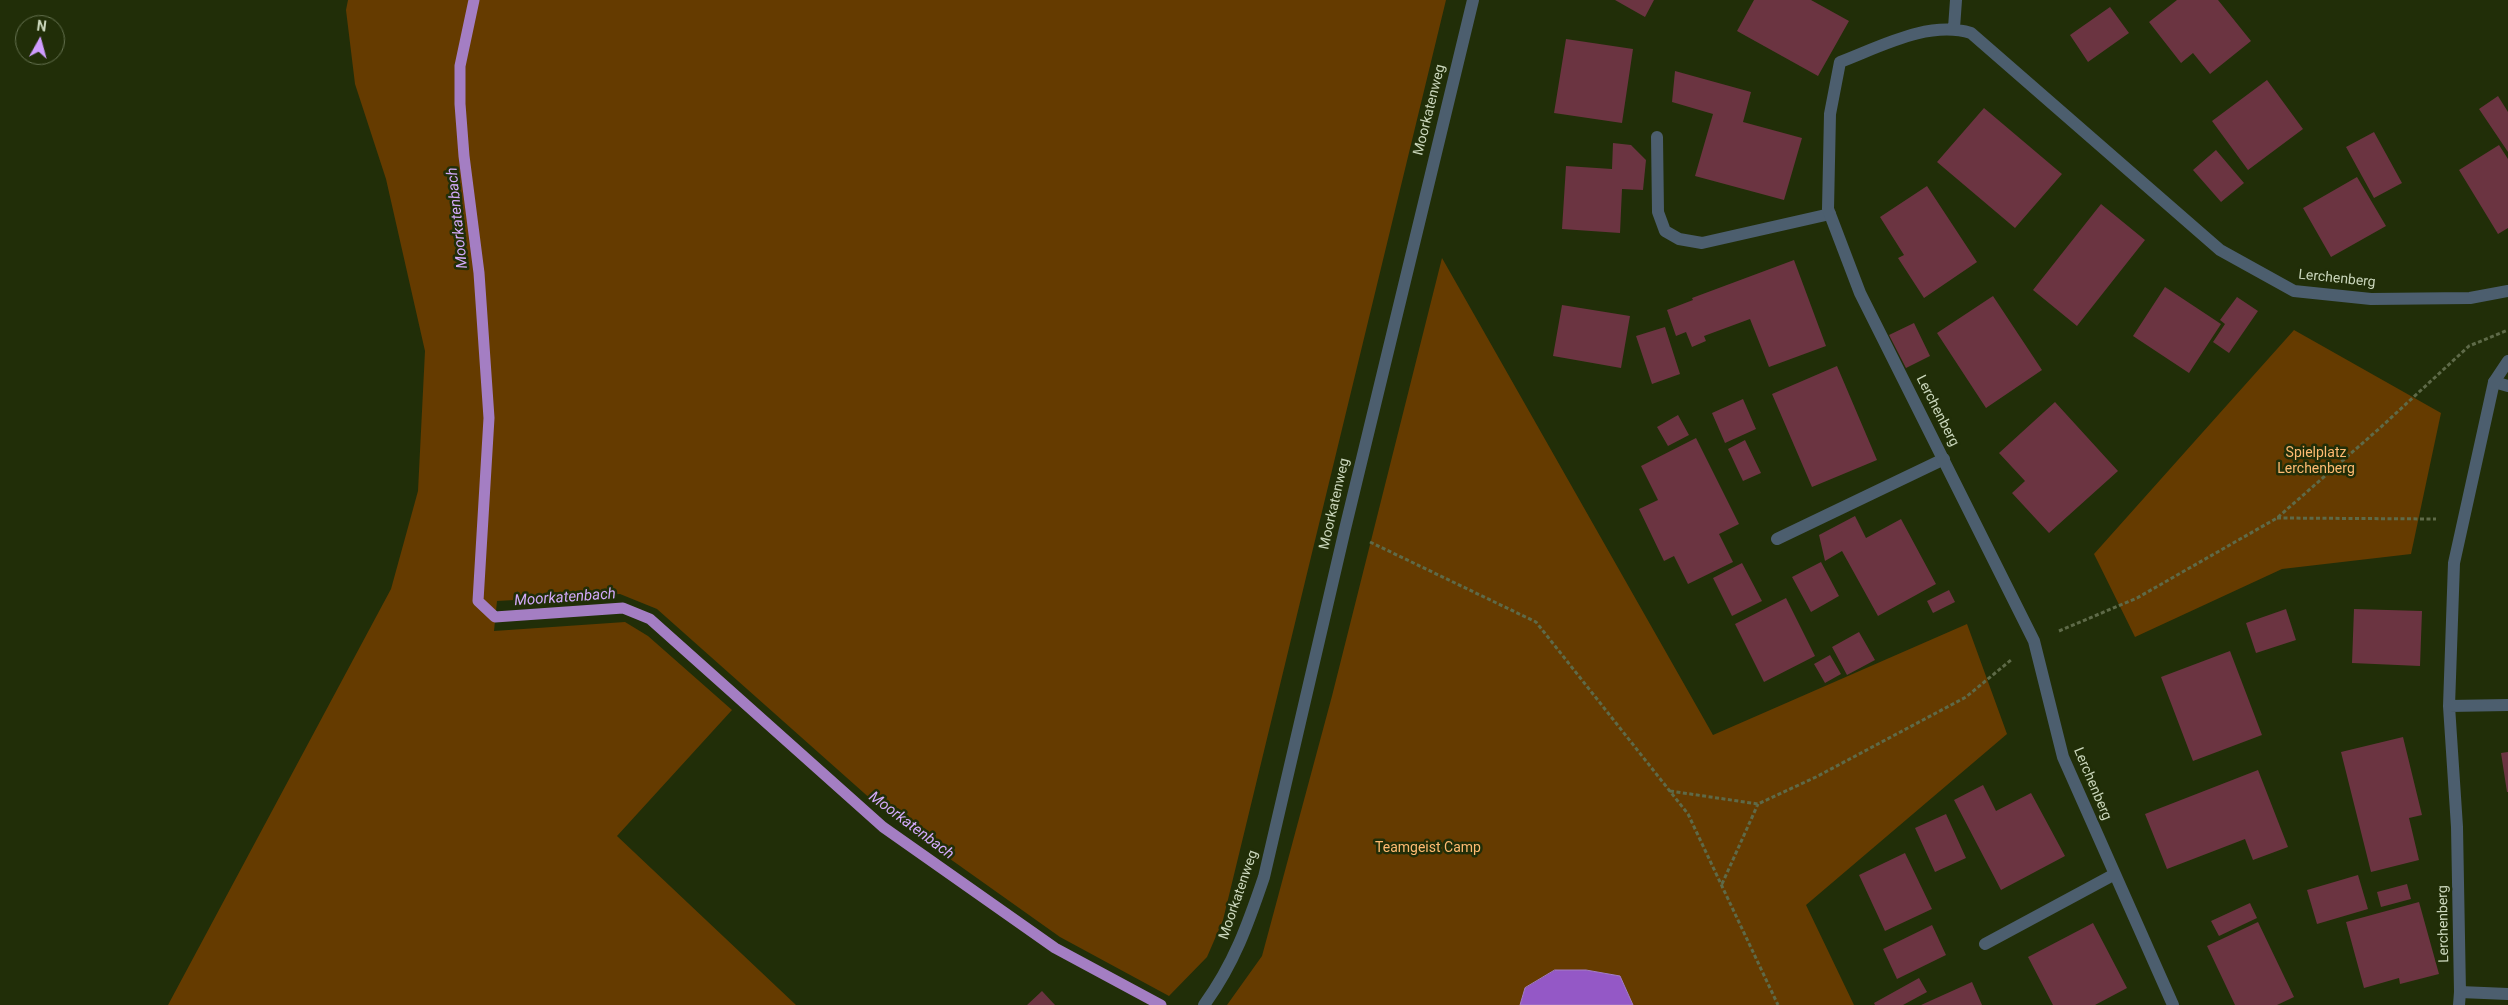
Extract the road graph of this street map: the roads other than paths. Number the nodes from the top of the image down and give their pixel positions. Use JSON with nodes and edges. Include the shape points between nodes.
{"nodes":[{"id":1,"x":1472,"y":0,"type":"edge"},
{"id":2,"x":1956,"y":0,"type":"edge"},
{"id":3,"x":1954,"y":28,"type":"junction"},
{"id":4,"x":1657,"y":137,"type":"dead end"},
{"id":5,"x":1830,"y":214,"type":"junction"},
{"id":6,"x":2508,"y":291,"type":"edge"},
{"id":7,"x":2508,"y":361,"type":"edge"},
{"id":8,"x":2494,"y":382,"type":"junction"},
{"id":9,"x":2508,"y":386,"type":"edge"},
{"id":10,"x":1944,"y":459,"type":"junction"},
{"id":11,"x":1777,"y":538,"type":"dead end"},
{"id":12,"x":2449,"y":706,"type":"junction"},
{"id":13,"x":2508,"y":706,"type":"edge"},
{"id":14,"x":2115,"y":874,"type":"junction"},
{"id":15,"x":1985,"y":944,"type":"dead end"},
{"id":16,"x":2508,"y":994,"type":"edge"},
{"id":17,"x":2459,"y":999,"type":"edge"},
{"id":18,"x":1204,"y":1005,"type":"edge"},
{"id":19,"x":2174,"y":1005,"type":"edge"}],
"edges":[{"from":1,"to":18,"type":"street","name":"Moorkatenweg","via":[[1264,876],[1242,939],[1224,978]]},
{"from":2,"to":3,"type":"street"},
{"from":3,"to":5,"type":"street","name":"Lerchenberg","via":[[1906,36],[1840,62],[1830,114]]},
{"from":3,"to":6,"type":"street","name":"Lerchenberg","via":[[1971,34],[2220,250],[2294,291],[2371,299],[2470,298]]},
{"from":4,"to":5,"type":"street","via":[[1658,212],[1665,231],[1679,238],[1702,243]]},
{"from":5,"to":10,"type":"street","name":"Lerchenberg","via":[[1860,293]]},
{"from":7,"to":8,"type":"street","name":"Lerchenberg"},
{"from":8,"to":9,"type":"street"},
{"from":8,"to":12,"type":"street","name":"Lerchenberg","via":[[2454,563]]},
{"from":10,"to":11,"type":"street"},
{"from":10,"to":14,"type":"street","name":"Lerchenberg","via":[[2034,641],[2062,757]]},
{"from":12,"to":13,"type":"street"},
{"from":12,"to":17,"type":"street","name":"Lerchenberg","via":[[2456,827]]},
{"from":14,"to":15,"type":"street"},
{"from":14,"to":19,"type":"street","name":"Lerchenberg"},
{"from":16,"to":17,"type":"street","name":"Lerchenberg"}]}
